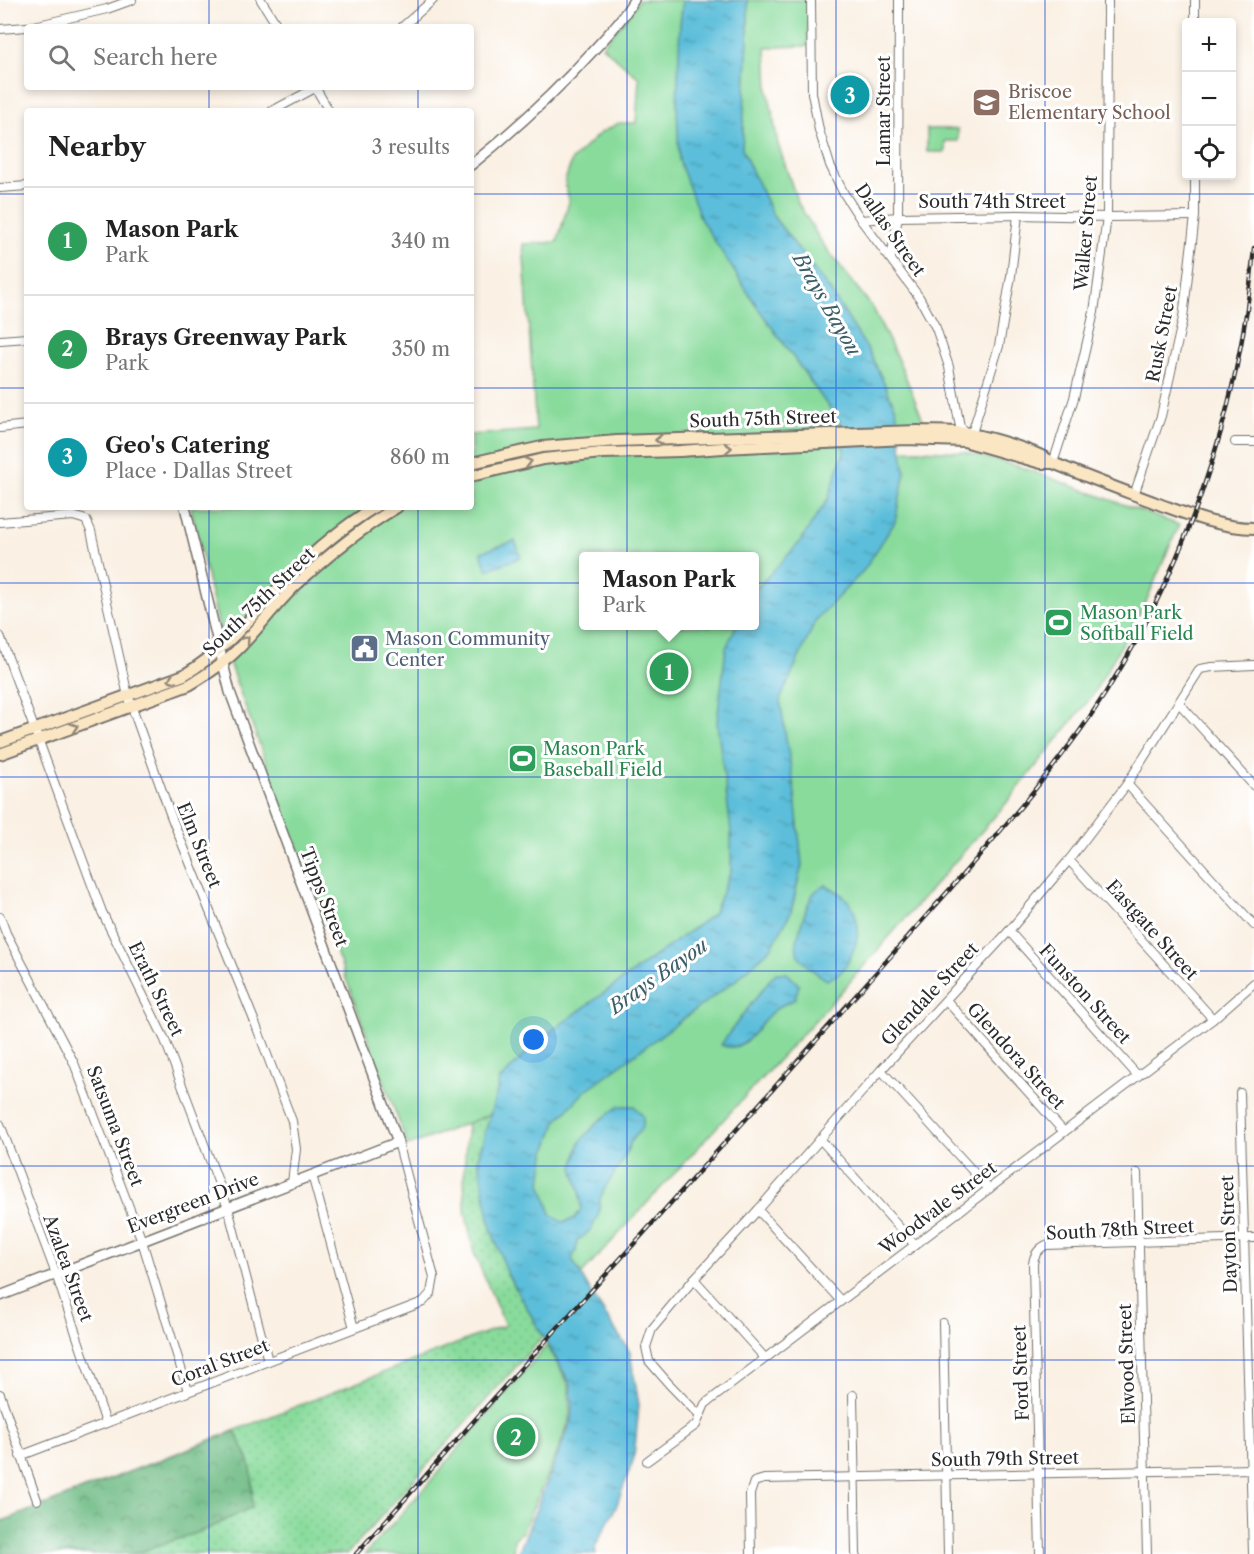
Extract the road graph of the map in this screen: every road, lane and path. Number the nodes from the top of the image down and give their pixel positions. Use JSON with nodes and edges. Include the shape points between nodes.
{"nodes":[{"id":1,"x":132,"y":0,"type":"edge"},
{"id":2,"x":261,"y":0,"type":"edge"},
{"id":3,"x":433,"y":0,"type":"edge"},
{"id":4,"x":634,"y":0,"type":"edge"},
{"id":5,"x":811,"y":0,"type":"edge"},
{"id":6,"x":899,"y":0,"type":"edge"},
{"id":7,"x":1108,"y":0,"type":"edge"},
{"id":8,"x":1195,"y":0,"type":"edge"},
{"id":9,"x":1195,"y":18,"type":"edge"},
{"id":10,"x":42,"y":24,"type":"edge"},
{"id":11,"x":276,"y":24,"type":"edge"},
{"id":12,"x":405,"y":24,"type":"edge"},
{"id":13,"x":24,"y":27,"type":"edge"},
{"id":14,"x":0,"y":29,"type":"edge"},
{"id":15,"x":310,"y":90,"type":"edge"},
{"id":16,"x":318,"y":90,"type":"edge"},
{"id":17,"x":278,"y":108,"type":"edge"},
{"id":18,"x":327,"y":108,"type":"edge"},
{"id":19,"x":474,"y":162,"type":"edge"},
{"id":20,"x":1195,"y":180,"type":"edge"},
{"id":21,"x":24,"y":186,"type":"edge"},
{"id":22,"x":0,"y":188,"type":"edge"},
{"id":23,"x":1018,"y":215,"type":"junction"},
{"id":24,"x":1195,"y":216,"type":"junction"},
{"id":25,"x":898,"y":217,"type":"junction"},
{"id":26,"x":1107,"y":217,"type":"junction"},
{"id":27,"x":861,"y":220,"type":"junction"},
{"id":28,"x":891,"y":258,"type":"junction"},
{"id":29,"x":24,"y":338,"type":"edge"},
{"id":30,"x":0,"y":340,"type":"edge"},
{"id":31,"x":24,"y":425,"type":"edge"},
{"id":32,"x":0,"y":428,"type":"edge"},
{"id":33,"x":968,"y":433,"type":"junction"},
{"id":34,"x":918,"y":435,"type":"junction"},
{"id":35,"x":822,"y":438,"type":"junction"},
{"id":36,"x":1235,"y":442,"type":"dead end"},
{"id":37,"x":1254,"y":442,"type":"edge"},
{"id":38,"x":474,"y":462,"type":"edge"},
{"id":39,"x":1053,"y":463,"type":"junction"},
{"id":40,"x":474,"y":475,"type":"edge"},
{"id":41,"x":1134,"y":495,"type":"junction"},
{"id":42,"x":186,"y":510,"type":"edge"},
{"id":43,"x":370,"y":510,"type":"edge"},
{"id":44,"x":392,"y":510,"type":"edge"},
{"id":45,"x":0,"y":522,"type":"edge"},
{"id":46,"x":1254,"y":528,"type":"edge"},
{"id":47,"x":337,"y":532,"type":"junction"},
{"id":48,"x":345,"y":542,"type":"junction"},
{"id":49,"x":0,"y":636,"type":"edge"},
{"id":50,"x":219,"y":649,"type":"junction"},
{"id":51,"x":222,"y":663,"type":"junction"},
{"id":52,"x":1254,"y":665,"type":"edge"},
{"id":53,"x":130,"y":701,"type":"junction"},
{"id":54,"x":1179,"y":704,"type":"junction"},
{"id":55,"x":36,"y":734,"type":"junction"},
{"id":56,"x":0,"y":742,"type":"edge"},
{"id":57,"x":0,"y":754,"type":"edge"},
{"id":58,"x":1127,"y":784,"type":"junction"},
{"id":59,"x":1254,"y":786,"type":"edge"},
{"id":60,"x":1069,"y":860,"type":"junction"},
{"id":61,"x":0,"y":917,"type":"edge"},
{"id":62,"x":1254,"y":925,"type":"edge"},
{"id":63,"x":1009,"y":931,"type":"junction"},
{"id":64,"x":1254,"y":983,"type":"edge"},
{"id":65,"x":946,"y":1000,"type":"junction"},
{"id":66,"x":1213,"y":1019,"type":"junction"},
{"id":67,"x":881,"y":1070,"type":"junction"},
{"id":68,"x":1138,"y":1076,"type":"junction"},
{"id":69,"x":1240,"y":1093,"type":"dead end"},
{"id":70,"x":0,"y":1124,"type":"edge"},
{"id":71,"x":1065,"y":1132,"type":"junction"},
{"id":72,"x":820,"y":1139,"type":"junction"},
{"id":73,"x":398,"y":1142,"type":"junction"},
{"id":74,"x":1137,"y":1173,"type":"dead end"},
{"id":75,"x":312,"y":1175,"type":"junction"},
{"id":76,"x":292,"y":1183,"type":"junction"},
{"id":77,"x":989,"y":1189,"type":"junction"},
{"id":78,"x":228,"y":1208,"type":"junction"},
{"id":79,"x":758,"y":1210,"type":"junction"},
{"id":80,"x":1254,"y":1238,"type":"edge"},
{"id":81,"x":1244,"y":1239,"type":"junction"},
{"id":82,"x":142,"y":1241,"type":"junction"},
{"id":83,"x":1139,"y":1243,"type":"junction"},
{"id":84,"x":915,"y":1245,"type":"junction"},
{"id":85,"x":1033,"y":1262,"type":"joint"},
{"id":86,"x":56,"y":1274,"type":"junction"},
{"id":87,"x":694,"y":1279,"type":"junction"},
{"id":88,"x":0,"y":1296,"type":"edge"},
{"id":89,"x":428,"y":1296,"type":"joint"},
{"id":90,"x":841,"y":1301,"type":"junction"},
{"id":91,"x":943,"y":1323,"type":"dead end"},
{"id":92,"x":354,"y":1328,"type":"junction"},
{"id":93,"x":765,"y":1358,"type":"junction"},
{"id":94,"x":268,"y":1361,"type":"junction"},
{"id":95,"x":188,"y":1391,"type":"junction"},
{"id":96,"x":0,"y":1394,"type":"edge"},
{"id":97,"x":853,"y":1395,"type":"dead end"},
{"id":98,"x":700,"y":1416,"type":"junction"},
{"id":99,"x":106,"y":1423,"type":"junction"},
{"id":100,"x":21,"y":1456,"type":"junction"},
{"id":101,"x":647,"y":1461,"type":"dead end"},
{"id":102,"x":1252,"y":1469,"type":"edge"},
{"id":103,"x":1145,"y":1471,"type":"junction"},
{"id":104,"x":1039,"y":1473,"type":"junction"},
{"id":105,"x":946,"y":1475,"type":"junction"},
{"id":106,"x":855,"y":1478,"type":"junction"},
{"id":107,"x":37,"y":1500,"type":"dead end"},
{"id":108,"x":751,"y":1554,"type":"edge"},
{"id":109,"x":856,"y":1554,"type":"edge"},
{"id":110,"x":948,"y":1554,"type":"edge"},
{"id":111,"x":1040,"y":1554,"type":"edge"},
{"id":112,"x":1147,"y":1554,"type":"edge"},
{"id":113,"x":1253,"y":1554,"type":"edge"}],
"edges":[{"from":1,"to":10,"type":"street"},
{"from":2,"to":11,"type":"street"},
{"from":3,"to":12,"type":"street"},
{"from":4,"to":19,"type":"street","via":[[615,27],[565,81]]},
{"from":5,"to":27,"type":"street","name":"Dallas Street","via":[[812,93],[819,130],[830,165]]},
{"from":6,"to":25,"type":"street","name":"Lamar Street"},
{"from":7,"to":26,"type":"street","name":"Walker Street"},
{"from":8,"to":9,"type":"street"},
{"from":13,"to":14,"type":"street"},
{"from":15,"to":17,"type":"street"},
{"from":16,"to":18,"type":"street"},
{"from":20,"to":24,"type":"street","name":"Rusk Street"},
{"from":21,"to":22,"type":"street"},
{"from":23,"to":25,"type":"street","name":"South 74th Street"},
{"from":23,"to":26,"type":"street","name":"South 74th Street"},
{"from":23,"to":33,"type":"street","via":[[999,346],[973,430]]},
{"from":24,"to":26,"type":"street","name":"South 74th Street"},
{"from":24,"to":41,"type":"street","name":"Rusk Street","via":[[1183,318],[1161,416]]},
{"from":25,"to":27,"type":"street","name":"South 74th Street"},
{"from":25,"to":28,"type":"street","name":"Lamar Street"},
{"from":26,"to":39,"type":"street","name":"Walker Street","via":[[1095,312]]},
{"from":27,"to":28,"type":"street","name":"Dallas Street"},
{"from":28,"to":33,"type":"street","name":"Dallas Street","via":[[936,328],[949,367],[960,427]]},
{"from":29,"to":30,"type":"street"},
{"from":31,"to":32,"type":"street"},
{"from":33,"to":34,"type":"main road","name":"South 75th Street"},
{"from":33,"to":39,"type":"main road","name":"South 75th Street","via":[[1025,449]]},
{"from":34,"to":35,"type":"main road","name":"South 75th Street"},
{"from":34,"to":39,"type":"main road","name":"South 75th Street","via":[[964,441]]},
{"from":35,"to":38,"type":"main road","name":"South 75th Street","one_way":true,"via":[[628,441],[542,447]]},
{"from":40,"to":35,"type":"main road","name":"South 75th Street","one_way":true,"via":[[543,459]]},
{"from":36,"to":37,"type":"street"},
{"from":39,"to":41,"type":"main road","name":"South 75th Street"},
{"from":41,"to":46,"type":"main road","name":"South 75th Street","via":[[1215,522]]},
{"from":42,"to":50,"type":"street","name":"Tipps Street"},
{"from":43,"to":47,"type":"main road","name":"South 75th Street"},
{"from":44,"to":48,"type":"main road","name":"South 75th Street"},
{"from":45,"to":53,"type":"street","name":"Elm Street","via":[[73,516],[86,520]]},
{"from":47,"to":48,"type":"main road"},
{"from":47,"to":50,"type":"main road","name":"South 75th Street"},
{"from":51,"to":48,"type":"main road","name":"South 75th Street","one_way":true,"via":[[295,586]]},
{"from":49,"to":55,"type":"street","name":"Erath Street"},
{"from":50,"to":51,"type":"street","name":"Tipps Street"},
{"from":50,"to":53,"type":"main road","name":"South 75th Street","one_way":true,"via":[[199,667]]},
{"from":51,"to":53,"type":"main road","name":"South 75th Street","via":[[189,685]]},
{"from":51,"to":73,"type":"street","name":"Tipps Street"},
{"from":52,"to":54,"type":"street","name":"Glendale Street","via":[[1200,669]]},
{"from":53,"to":55,"type":"main road","name":"South 75th Street"},
{"from":53,"to":76,"type":"street","name":"Elm Street","via":[[171,816],[292,1121],[296,1149]]},
{"from":54,"to":58,"type":"street","name":"Glendale Street"},
{"from":54,"to":59,"type":"street"},
{"from":55,"to":56,"type":"main road","name":"South 75th Street"},
{"from":55,"to":57,"type":"main road","name":"South 75th Street"},
{"from":55,"to":78,"type":"street","name":"Erath Street","via":[[102,912],[165,1040]]},
{"from":58,"to":60,"type":"street","name":"Glendale Street"},
{"from":58,"to":62,"type":"street"},
{"from":60,"to":63,"type":"street","name":"Glendale Street"},
{"from":60,"to":66,"type":"street","name":"Eastgate Street"},
{"from":61,"to":82,"type":"street","name":"Satsuma Street","via":[[74,1063]]},
{"from":63,"to":65,"type":"street","name":"Glendale Street"},
{"from":63,"to":68,"type":"street","name":"Funston Street"},
{"from":64,"to":66,"type":"street","name":"Woodvale Street"},
{"from":65,"to":67,"type":"street","name":"Glendale Street"},
{"from":65,"to":71,"type":"street","name":"Glendora Street"},
{"from":66,"to":68,"type":"street","name":"Woodvale Street"},
{"from":67,"to":72,"type":"street","name":"Glendale Street"},
{"from":67,"to":77,"type":"street"},
{"from":68,"to":71,"type":"street","name":"Woodvale Street"},
{"from":69,"to":81,"type":"street","name":"Dayton Street"},
{"from":70,"to":86,"type":"street","name":"Azalea Street"},
{"from":71,"to":77,"type":"street","name":"Woodvale Street"},
{"from":72,"to":79,"type":"street","name":"Glendale Street"},
{"from":72,"to":84,"type":"street"},
{"from":73,"to":75,"type":"street","name":"Evergreen Drive"},
{"from":73,"to":89,"type":"street","name":"Tipps Street","via":[[434,1277]]},
{"from":74,"to":83,"type":"street","name":"Elwood Street"},
{"from":75,"to":76,"type":"street","name":"Evergreen Drive"},
{"from":75,"to":92,"type":"street"},
{"from":76,"to":78,"type":"street","name":"Evergreen Drive"},
{"from":77,"to":84,"type":"street","name":"Woodvale Street"},
{"from":78,"to":82,"type":"street","name":"Evergreen Drive"},
{"from":78,"to":94,"type":"street","name":"Erath Street"},
{"from":79,"to":87,"type":"street","name":"Glendale Street"},
{"from":79,"to":90,"type":"street"},
{"from":80,"to":81,"type":"street","name":"South 78th Street"},
{"from":81,"to":83,"type":"street","name":"South 78th Street"},
{"from":81,"to":102,"type":"street","name":"Dayton Street"},
{"from":82,"to":86,"type":"street","name":"Evergreen Drive"},
{"from":82,"to":95,"type":"street","name":"Satsuma Street"},
{"from":83,"to":85,"type":"street","name":"South 78th Street","via":[[1046,1245],[1039,1249]]},
{"from":83,"to":103,"type":"street","name":"Elwood Street"},
{"from":84,"to":90,"type":"street","name":"Woodvale Street"},
{"from":85,"to":104,"type":"street","name":"Ford Street"},
{"from":86,"to":88,"type":"street","name":"Evergreen Drive"},
{"from":86,"to":99,"type":"street","name":"Azalea Street"},
{"from":87,"to":93,"type":"street"},
{"from":87,"to":98,"type":"street","name":"Glendale Street","via":[[654,1327],[646,1347],[649,1361]]},
{"from":89,"to":92,"type":"street","name":"Coral Street","via":[[423,1302]]},
{"from":90,"to":93,"type":"street","name":"Woodvale Street"},
{"from":91,"to":105,"type":"street"},
{"from":92,"to":94,"type":"street","name":"Coral Street"},
{"from":93,"to":98,"type":"street","name":"Woodvale Street","via":[[705,1404]]},
{"from":94,"to":95,"type":"street","name":"Coral Street"},
{"from":95,"to":99,"type":"street","name":"Coral Street"},
{"from":96,"to":100,"type":"street"},
{"from":97,"to":106,"type":"street"},
{"from":98,"to":101,"type":"street","name":"Woodvale Street","via":[[696,1425]]},
{"from":99,"to":100,"type":"street","name":"Coral Street"},
{"from":100,"to":107,"type":"street"},
{"from":102,"to":103,"type":"street","name":"South 79th Street"},
{"from":102,"to":113,"type":"street","name":"Dayton Street"},
{"from":103,"to":104,"type":"street","name":"South 79th Street"},
{"from":103,"to":112,"type":"street","name":"Elwood Street"},
{"from":104,"to":105,"type":"street","name":"South 79th Street"},
{"from":104,"to":111,"type":"street","name":"Ford Street"},
{"from":105,"to":106,"type":"street","name":"South 79th Street"},
{"from":105,"to":110,"type":"street"},
{"from":106,"to":108,"type":"street","name":"South 79th Street","via":[[754,1482],[750,1494]]},
{"from":106,"to":109,"type":"street"}]}
